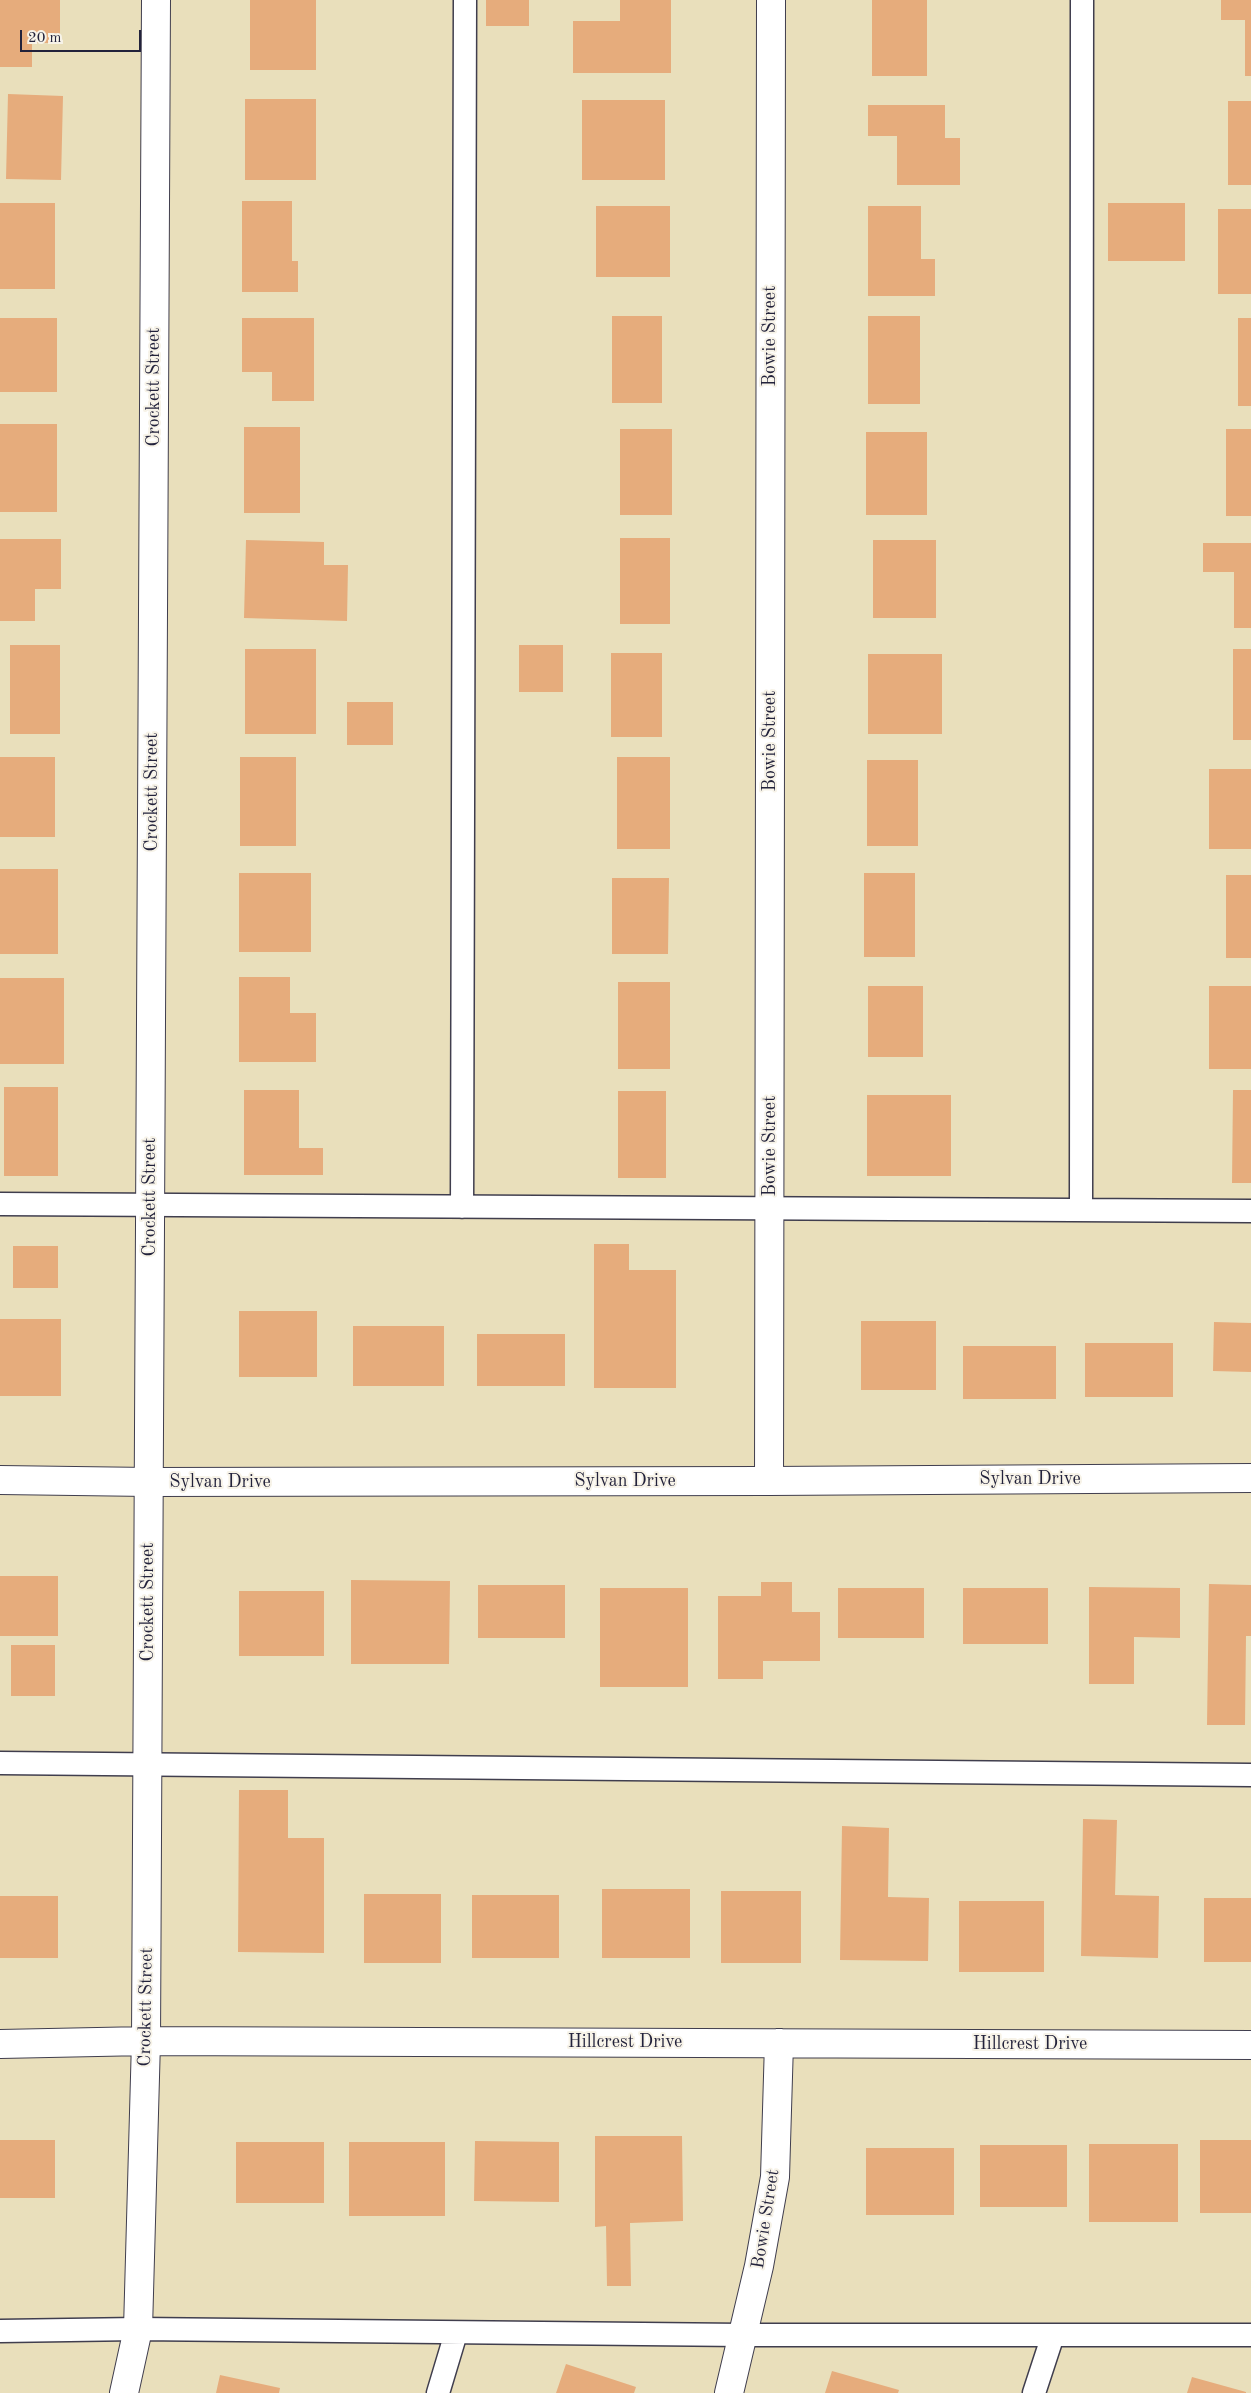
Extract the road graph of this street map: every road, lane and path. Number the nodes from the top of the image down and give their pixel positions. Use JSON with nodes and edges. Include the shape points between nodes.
{"nodes":[{"id":1,"x":156,"y":0,"type":"edge"},
{"id":2,"x":464,"y":0,"type":"edge"},
{"id":3,"x":771,"y":0,"type":"edge"},
{"id":4,"x":1082,"y":0,"type":"edge"},
{"id":5,"x":0,"y":1204,"type":"edge"},
{"id":6,"x":150,"y":1206,"type":"junction"},
{"id":7,"x":462,"y":1207,"type":"junction"},
{"id":8,"x":769,"y":1208,"type":"junction"},
{"id":9,"x":1081,"y":1210,"type":"junction"},
{"id":10,"x":1251,"y":1211,"type":"edge"},
{"id":11,"x":1251,"y":1478,"type":"edge"},
{"id":12,"x":0,"y":1480,"type":"edge"},
{"id":13,"x":769,"y":1481,"type":"junction"},
{"id":14,"x":148,"y":1482,"type":"junction"},
{"id":15,"x":0,"y":1763,"type":"edge"},
{"id":16,"x":147,"y":1764,"type":"junction"},
{"id":17,"x":1251,"y":1775,"type":"edge"},
{"id":18,"x":146,"y":2041,"type":"junction"},
{"id":19,"x":779,"y":2042,"type":"junction"},
{"id":20,"x":0,"y":2044,"type":"edge"},
{"id":21,"x":1251,"y":2045,"type":"edge"},
{"id":22,"x":138,"y":2329,"type":"junction"},
{"id":23,"x":0,"y":2331,"type":"edge"},
{"id":24,"x":456,"y":2333,"type":"junction"},
{"id":25,"x":1251,"y":2334,"type":"edge"},
{"id":26,"x":743,"y":2335,"type":"junction"},
{"id":27,"x":1053,"y":2335,"type":"junction"},
{"id":28,"x":124,"y":2393,"type":"edge"},
{"id":29,"x":438,"y":2393,"type":"edge"},
{"id":30,"x":729,"y":2393,"type":"edge"},
{"id":31,"x":1034,"y":2393,"type":"edge"}],
"edges":[{"from":1,"to":6,"type":"street","name":"Crockett Street"},
{"from":2,"to":7,"type":"lane"},
{"from":3,"to":8,"type":"street","name":"Bowie Street"},
{"from":4,"to":9,"type":"lane"},
{"from":5,"to":6,"type":"lane"},
{"from":6,"to":7,"type":"lane"},
{"from":6,"to":14,"type":"street","name":"Crockett Street"},
{"from":7,"to":8,"type":"lane"},
{"from":8,"to":9,"type":"lane"},
{"from":8,"to":13,"type":"street","name":"Bowie Street"},
{"from":9,"to":10,"type":"lane"},
{"from":11,"to":13,"type":"street","name":"Sylvan Drive"},
{"from":12,"to":14,"type":"street","name":"Sylvan Drive"},
{"from":13,"to":14,"type":"street","name":"Sylvan Drive"},
{"from":14,"to":16,"type":"street","name":"Crockett Street"},
{"from":15,"to":16,"type":"lane"},
{"from":16,"to":17,"type":"lane"},
{"from":16,"to":18,"type":"street","name":"Crockett Street"},
{"from":18,"to":19,"type":"street","name":"Hillcrest Drive"},
{"from":18,"to":20,"type":"street","name":"Hillcrest Drive"},
{"from":18,"to":22,"type":"street","name":"Crockett Street"},
{"from":19,"to":21,"type":"street","name":"Hillcrest Drive"},
{"from":19,"to":26,"type":"street","name":"Bowie Street","via":[[775,2177]]},
{"from":22,"to":23,"type":"lane"},
{"from":22,"to":24,"type":"lane"},
{"from":22,"to":28,"type":"street","name":"Crockett Street"},
{"from":24,"to":26,"type":"lane"},
{"from":24,"to":29,"type":"lane"},
{"from":25,"to":27,"type":"lane"},
{"from":26,"to":27,"type":"lane"},
{"from":26,"to":30,"type":"street","name":"Bowie Street"},
{"from":27,"to":31,"type":"lane"}]}
